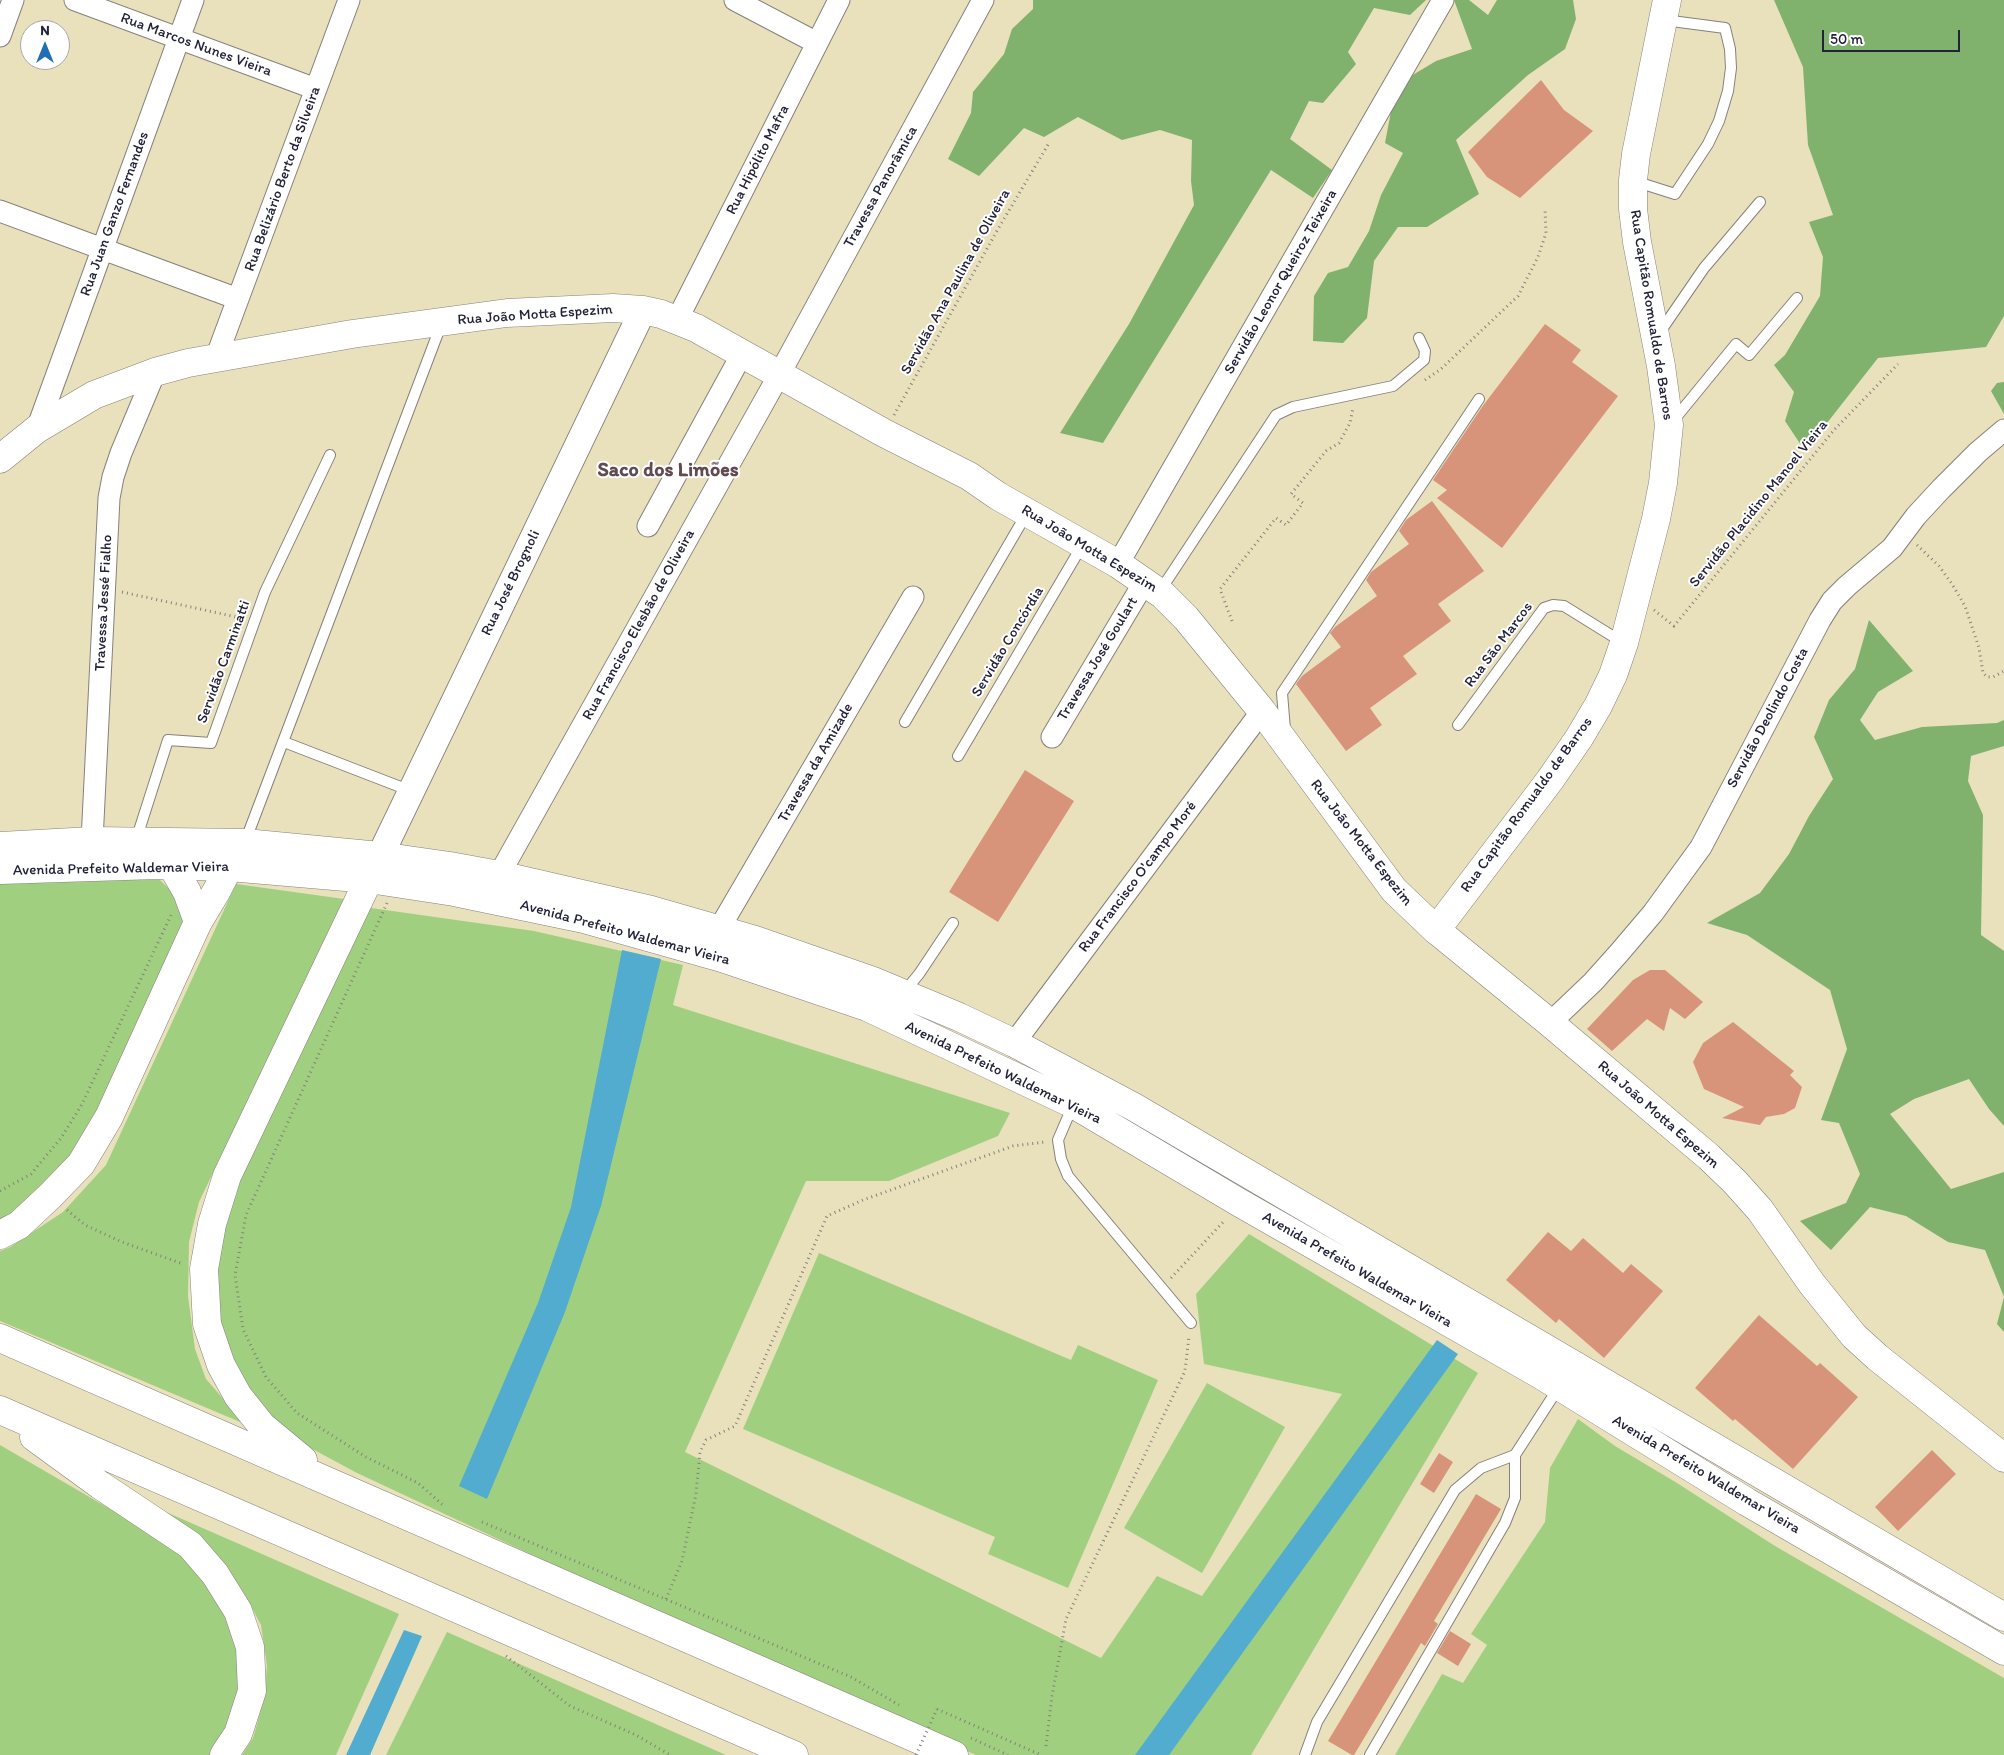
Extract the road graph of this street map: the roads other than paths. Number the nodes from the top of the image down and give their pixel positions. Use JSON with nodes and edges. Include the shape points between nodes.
{"nodes":[{"id":1,"x":13,"y":0,"type":"edge"},
{"id":2,"x":75,"y":0,"type":"edge"},
{"id":3,"x":193,"y":0,"type":"edge"},
{"id":4,"x":349,"y":0,"type":"edge"},
{"id":5,"x":735,"y":0,"type":"edge"},
{"id":6,"x":839,"y":0,"type":"edge"},
{"id":7,"x":983,"y":0,"type":"edge"},
{"id":8,"x":1443,"y":0,"type":"edge"},
{"id":9,"x":1666,"y":10,"type":"edge"},
{"id":10,"x":0,"y":36,"type":"edge"},
{"id":11,"x":179,"y":38,"type":"junction"},
{"id":12,"x":817,"y":43,"type":"junction"},
{"id":13,"x":316,"y":89,"type":"junction"},
{"id":14,"x":1633,"y":180,"type":"junction"},
{"id":15,"x":1760,"y":202,"type":"dead end"},
{"id":16,"x":0,"y":211,"type":"edge"},
{"id":17,"x":102,"y":249,"type":"junction"},
{"id":18,"x":1797,"y":298,"type":"dead end"},
{"id":19,"x":238,"y":299,"type":"junction"},
{"id":20,"x":643,"y":310,"type":"junction"},
{"id":21,"x":677,"y":320,"type":"junction"},
{"id":22,"x":442,"y":321,"type":"junction"},
{"id":23,"x":1418,"y":338,"type":"dead end"},
{"id":24,"x":1656,"y":338,"type":"junction"},
{"id":25,"x":742,"y":354,"type":"junction"},
{"id":26,"x":216,"y":358,"type":"junction"},
{"id":27,"x":154,"y":372,"type":"junction"},
{"id":28,"x":779,"y":375,"type":"junction"},
{"id":29,"x":1479,"y":399,"type":"dead end"},
{"id":30,"x":1669,"y":425,"type":"junction"},
{"id":31,"x":37,"y":428,"type":"junction"},
{"id":32,"x":2004,"y":430,"type":"edge"},
{"id":33,"x":4,"y":451,"type":"edge"},
{"id":34,"x":330,"y":455,"type":"dead end"},
{"id":35,"x":1028,"y":512,"type":"junction"},
{"id":36,"x":648,"y":526,"type":"dead end"},
{"id":37,"x":1083,"y":544,"type":"junction"},
{"id":38,"x":1118,"y":564,"type":"junction"},
{"id":39,"x":1152,"y":586,"type":"junction"},
{"id":40,"x":913,"y":597,"type":"dead end"},
{"id":41,"x":1624,"y":644,"type":"junction"},
{"id":42,"x":1262,"y":711,"type":"junction"},
{"id":43,"x":905,"y":722,"type":"dead end"},
{"id":44,"x":1458,"y":725,"type":"dead end"},
{"id":45,"x":1052,"y":737,"type":"dead end"},
{"id":46,"x":284,"y":742,"type":"junction"},
{"id":47,"x":1286,"y":743,"type":"junction"},
{"id":48,"x":958,"y":756,"type":"dead end"},
{"id":49,"x":411,"y":790,"type":"junction"},
{"id":50,"x":92,"y":841,"type":"junction"},
{"id":51,"x":136,"y":841,"type":"junction"},
{"id":52,"x":245,"y":844,"type":"junction"},
{"id":53,"x":0,"y":846,"type":"edge"},
{"id":54,"x":172,"y":866,"type":"junction"},
{"id":55,"x":229,"y":867,"type":"junction"},
{"id":56,"x":374,"y":868,"type":"junction"},
{"id":57,"x":0,"y":870,"type":"edge"},
{"id":58,"x":500,"y":875,"type":"junction"},
{"id":59,"x":198,"y":922,"type":"junction"},
{"id":60,"x":953,"y":923,"type":"dead end"},
{"id":61,"x":719,"y":929,"type":"junction"},
{"id":62,"x":1436,"y":930,"type":"junction"},
{"id":63,"x":910,"y":996,"type":"junction"},
{"id":64,"x":1550,"y":1023,"type":"junction"},
{"id":65,"x":904,"y":1024,"type":"junction"},
{"id":66,"x":1014,"y":1042,"type":"junction"},
{"id":67,"x":1073,"y":1104,"type":"junction"},
{"id":68,"x":0,"y":1235,"type":"edge"},
{"id":69,"x":1191,"y":1323,"type":"road end"},
{"id":70,"x":0,"y":1338,"type":"edge"},
{"id":71,"x":1560,"y":1372,"type":"junction"},
{"id":72,"x":0,"y":1411,"type":"edge"},
{"id":73,"x":1515,"y":1455,"type":"junction"},
{"id":74,"x":2004,"y":1458,"type":"edge"},
{"id":75,"x":327,"y":1481,"type":"junction"},
{"id":76,"x":2004,"y":1617,"type":"edge"},
{"id":77,"x":2004,"y":1651,"type":"edge"},
{"id":78,"x":224,"y":1755,"type":"edge"},
{"id":79,"x":794,"y":1755,"type":"edge"},
{"id":80,"x":954,"y":1755,"type":"edge"},
{"id":81,"x":1305,"y":1755,"type":"edge"},
{"id":82,"x":1370,"y":1755,"type":"edge"}],
"edges":[{"from":1,"to":10,"type":"street"},
{"from":2,"to":11,"type":"street","name":"Rua Marcos Nunes Vieira"},
{"from":3,"to":11,"type":"street","name":"Rua Juan Ganzo Fernandes"},
{"from":4,"to":13,"type":"street","name":"Rua Belizário Berto da Silveira"},
{"from":5,"to":12,"type":"street"},
{"from":6,"to":12,"type":"street","name":"Rua Hipólito Mafra"},
{"from":7,"to":28,"type":"street","name":"Travessa Panorâmica"},
{"from":8,"to":38,"type":"street","name":"Servidão Leonor Queiroz Teixeira"},
{"from":9,"to":14,"type":"main road","name":"Rua Capitão Romualdo de Barros"},
{"from":9,"to":14,"type":"lane","via":[[1725,28],[1731,68],[1728,91],[1708,144],[1675,194]]},
{"from":11,"to":13,"type":"street","name":"Rua Marcos Nunes Vieira"},
{"from":11,"to":17,"type":"street","name":"Rua Juan Ganzo Fernandes"},
{"from":12,"to":21,"type":"street","name":"Rua Hipólito Mafra"},
{"from":13,"to":19,"type":"street","name":"Rua Belizário Berto da Silveira"},
{"from":14,"to":24,"type":"main road","name":"Rua Capitão Romualdo de Barros","via":[[1637,242]]},
{"from":15,"to":24,"type":"lane","via":[[1704,268]]},
{"from":16,"to":17,"type":"street"},
{"from":17,"to":19,"type":"street"},
{"from":17,"to":31,"type":"street","name":"Rua Juan Ganzo Fernandes"},
{"from":18,"to":30,"type":"lane","via":[[1749,355],[1736,344]]},
{"from":19,"to":26,"type":"street","name":"Rua Belizário Berto da Silveira"},
{"from":20,"to":21,"type":"main road","name":"Rua João Motta Espezim"},
{"from":20,"to":22,"type":"main road","name":"Rua João Motta Espezim","via":[[507,313]]},
{"from":20,"to":49,"type":"street","name":"Rua José Brognoli"},
{"from":21,"to":25,"type":"main road","name":"Rua João Motta Espezim"},
{"from":22,"to":26,"type":"main road","name":"Rua João Motta Espezim"},
{"from":22,"to":46,"type":"lane"},
{"from":23,"to":39,"type":"lane","via":[[1425,351],[1424,360],[1393,386],[1293,407],[1276,415]]},
{"from":24,"to":30,"type":"main road","name":"Rua Capitão Romualdo de Barros"},
{"from":25,"to":28,"type":"main road","name":"Rua João Motta Espezim"},
{"from":25,"to":36,"type":"street"},
{"from":26,"to":27,"type":"main road","name":"Rua João Motta Espezim"},
{"from":27,"to":31,"type":"main road","name":"Rua João Motta Espezim","via":[[94,395]]},
{"from":27,"to":50,"type":"street","name":"Travessa Jessé Fialho","via":[[113,477],[107,519]]},
{"from":28,"to":35,"type":"main road","name":"Rua João Motta Espezim","via":[[969,476]]},
{"from":28,"to":58,"type":"street","name":"Rua Francisco Elesbão de Oliveira"},
{"from":29,"to":47,"type":"lane","via":[[1282,693]]},
{"from":30,"to":41,"type":"main road","name":"Rua Capitão Romualdo de Barros","via":[[1663,483]]},
{"from":31,"to":33,"type":"main road","name":"Rua João Motta Espezim"},
{"from":32,"to":64,"type":"street","name":"Servidão Deolindo Costa","via":[[1940,489],[1892,548],[1832,602],[1683,873],[1620,953]]},
{"from":34,"to":51,"type":"lane","name":"Servidão Carminatti","via":[[279,559],[211,743],[168,740]]},
{"from":35,"to":37,"type":"main road","name":"Rua João Motta Espezim"},
{"from":35,"to":43,"type":"lane"},
{"from":37,"to":38,"type":"main road","name":"Rua João Motta Espezim"},
{"from":37,"to":48,"type":"lane","name":"Servidão Concórdia"},
{"from":38,"to":39,"type":"main road","name":"Rua João Motta Espezim"},
{"from":39,"to":42,"type":"main road","name":"Rua João Motta Espezim","via":[[1186,618]]},
{"from":39,"to":45,"type":"street","name":"Travessa José Goulart"},
{"from":40,"to":61,"type":"street","name":"Travessa da Amizade"},
{"from":41,"to":44,"type":"lane","name":"Rua São Marcos","via":[[1564,606],[1553,604],[1544,608]]},
{"from":41,"to":62,"type":"main road","name":"Rua Capitão Romualdo de Barros","via":[[1613,675],[1579,738]]},
{"from":42,"to":47,"type":"main road","name":"Rua João Motta Espezim"},
{"from":42,"to":66,"type":"street","name":"Rua Francisco O'campo Moré"},
{"from":46,"to":49,"type":"lane"},
{"from":46,"to":52,"type":"lane"},
{"from":47,"to":62,"type":"main road","name":"Rua João Motta Espezim","via":[[1394,890]]},
{"from":49,"to":56,"type":"street","name":"Rua José Brognoli"},
{"from":50,"to":51,"type":"main road","name":"Avenida Prefeito Waldemar Vieira"},
{"from":50,"to":53,"type":"main road","name":"Avenida Prefeito Waldemar Vieira"},
{"from":51,"to":52,"type":"main road","name":"Avenida Prefeito Waldemar Vieira"},
{"from":52,"to":55,"type":"main road"},
{"from":52,"to":56,"type":"main road","name":"Avenida Prefeito Waldemar Vieira"},
{"from":54,"to":55,"type":"main road","name":"Avenida Prefeito Waldemar Vieira"},
{"from":54,"to":57,"type":"main road","name":"Avenida Prefeito Waldemar Vieira"},
{"from":54,"to":59,"type":"main road","via":[[187,892]]},
{"from":55,"to":56,"type":"main road","name":"Avenida Prefeito Waldemar Vieira"},
{"from":55,"to":59,"type":"main road"},
{"from":56,"to":58,"type":"main road","name":"Avenida Prefeito Waldemar Vieira"},
{"from":56,"to":65,"type":"main road","name":"Avenida Prefeito Waldemar Vieira","via":[[454,892],[584,919],[722,958],[867,1007]]},
{"from":56,"to":75,"type":"main road","via":[[227,1176],[212,1224],[204,1269],[207,1324],[221,1365],[238,1396],[262,1426]]},
{"from":58,"to":61,"type":"main road","name":"Avenida Prefeito Waldemar Vieira"},
{"from":59,"to":68,"type":"main road","via":[[109,1116],[81,1164],[19,1225]]},
{"from":60,"to":63,"type":"lane","via":[[919,974]]},
{"from":61,"to":63,"type":"main road","name":"Avenida Prefeito Waldemar Vieira"},
{"from":62,"to":64,"type":"main road","name":"Rua João Motta Espezim"},
{"from":63,"to":65,"type":"main road"},
{"from":63,"to":66,"type":"main road","name":"Avenida Prefeito Waldemar Vieira"},
{"from":64,"to":74,"type":"main road","name":"Rua João Motta Espezim","via":[[1735,1182],[1760,1210],[1817,1291],[1854,1336]]},
{"from":65,"to":67,"type":"main road","name":"Avenida Prefeito Waldemar Vieira"},
{"from":66,"to":71,"type":"main road","name":"Avenida Prefeito Waldemar Vieira","via":[[1134,1107]]},
{"from":67,"to":69,"type":"lane","via":[[1058,1140],[1068,1176]]},
{"from":67,"to":71,"type":"main road","name":"Avenida Prefeito Waldemar Vieira","via":[[1240,1203]]},
{"from":70,"to":75,"type":"main road"},
{"from":71,"to":73,"type":"lane"},
{"from":71,"to":76,"type":"main road","name":"Avenida Prefeito Waldemar Vieira"},
{"from":71,"to":77,"type":"main road","name":"Avenida Prefeito Waldemar Vieira","via":[[1747,1502]]},
{"from":72,"to":78,"type":"main road","via":[[100,1485],[190,1545],[215,1574],[238,1611],[250,1647],[252,1691],[238,1734]]},
{"from":72,"to":79,"type":"main road"},
{"from":73,"to":81,"type":"lane","via":[[1481,1468],[1455,1490],[1317,1722]]},
{"from":73,"to":82,"type":"lane","via":[[1515,1498],[1505,1523]]},
{"from":75,"to":80,"type":"main road"}]}
